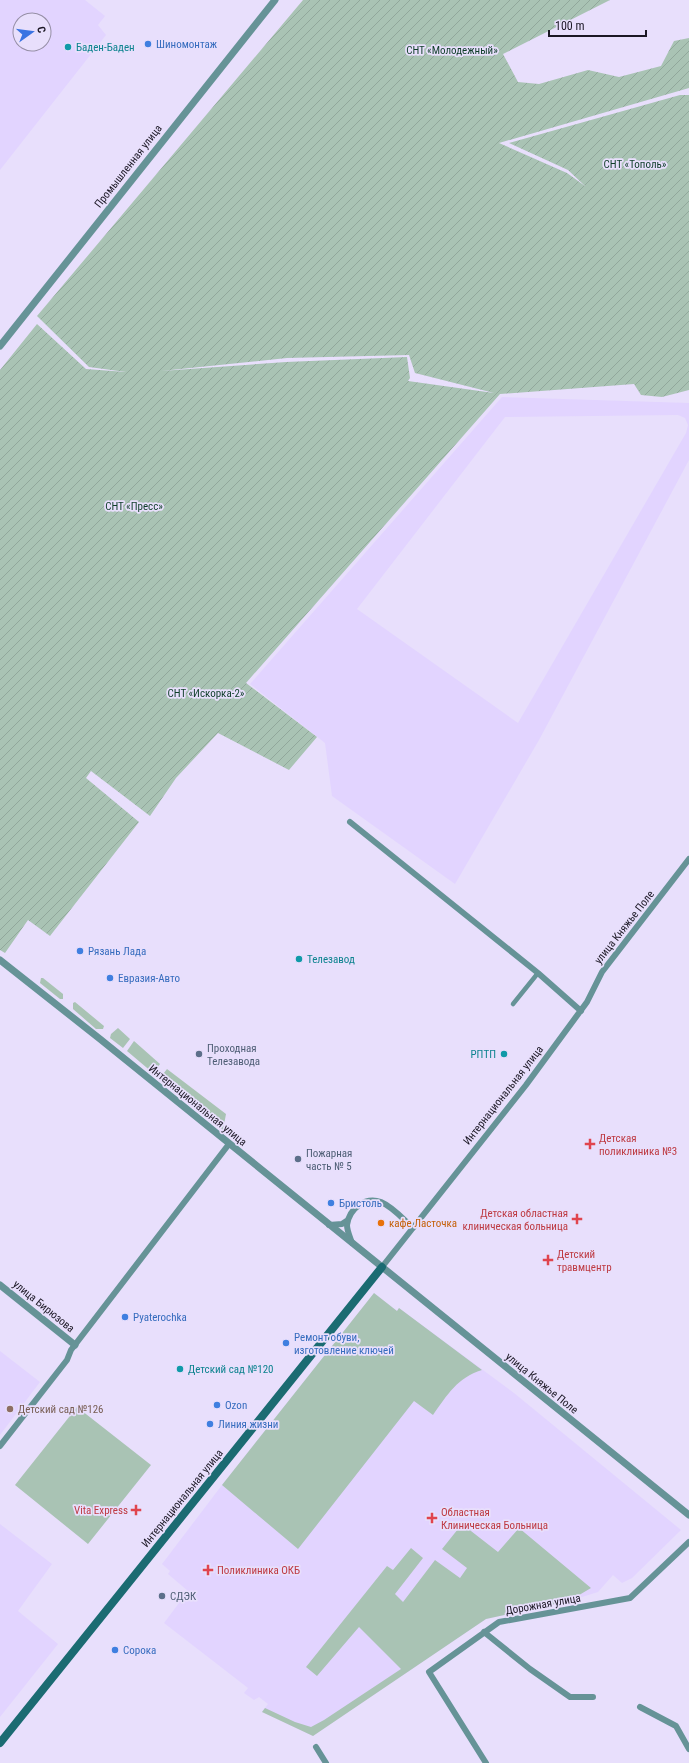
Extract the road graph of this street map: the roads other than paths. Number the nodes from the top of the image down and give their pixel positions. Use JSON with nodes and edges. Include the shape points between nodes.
{"nodes":[{"id":1,"x":275,"y":0,"type":"edge"},
{"id":2,"x":0,"y":346,"type":"edge"},
{"id":3,"x":350,"y":822,"type":"dead end"},
{"id":4,"x":689,"y":859,"type":"edge"},
{"id":5,"x":0,"y":960,"type":"edge"},
{"id":6,"x":538,"y":974,"type":"junction"},
{"id":7,"x":513,"y":1004,"type":"dead end"},
{"id":8,"x":580,"y":1011,"type":"junction"},
{"id":9,"x":229,"y":1144,"type":"junction"},
{"id":10,"x":348,"y":1220,"type":"junction"},
{"id":11,"x":329,"y":1225,"type":"junction"},
{"id":12,"x":413,"y":1228,"type":"junction"},
{"id":13,"x":353,"y":1244,"type":"junction"},
{"id":14,"x":382,"y":1267,"type":"junction"},
{"id":15,"x":0,"y":1285,"type":"edge"},
{"id":16,"x":75,"y":1345,"type":"junction"},
{"id":17,"x":0,"y":1446,"type":"edge"},
{"id":18,"x":689,"y":1515,"type":"edge"},
{"id":19,"x":689,"y":1542,"type":"edge"},
{"id":20,"x":484,"y":1632,"type":"junction"},
{"id":21,"x":593,"y":1697,"type":"dead end"},
{"id":22,"x":640,"y":1707,"type":"dead end"},
{"id":23,"x":0,"y":1743,"type":"edge"},
{"id":24,"x":316,"y":1747,"type":"dead end"},
{"id":25,"x":689,"y":1749,"type":"edge"},
{"id":26,"x":326,"y":1763,"type":"edge"},
{"id":27,"x":486,"y":1763,"type":"edge"}],
"edges":[{"from":1,"to":2,"type":"street","name":"Промышленная улица"},
{"from":3,"to":6,"type":"street"},
{"from":4,"to":8,"type":"street","name":"улица Княжье Поле","via":[[602,972]]},
{"from":5,"to":9,"type":"street","name":"Интернациональная улица"},
{"from":6,"to":7,"type":"street"},
{"from":6,"to":8,"type":"street"},
{"from":8,"to":12,"type":"street","name":"Интернациональная улица","via":[[526,1085]]},
{"from":9,"to":11,"type":"street","name":"Интернациональная улица"},
{"from":9,"to":16,"type":"street"},
{"from":10,"to":11,"type":"street","via":[[342,1224]]},
{"from":10,"to":12,"type":"street","via":[[359,1205],[375,1201],[391,1209]]},
{"from":10,"to":13,"type":"street","via":[[348,1232]]},
{"from":11,"to":13,"type":"street","name":"Интернациональная улица"},
{"from":12,"to":14,"type":"street","name":"Интернациональная улица"},
{"from":13,"to":14,"type":"street","name":"Интернациональная улица"},
{"from":14,"to":18,"type":"street","name":"улица Княжье Поле"},
{"from":14,"to":23,"type":"main road","name":"Интернациональная улица"},
{"from":15,"to":16,"type":"street","name":"улица Бирюзова"},
{"from":16,"to":17,"type":"street","via":[[67,1360]]},
{"from":19,"to":20,"type":"street","name":"Дорожная улица","via":[[630,1598],[499,1622]]},
{"from":20,"to":21,"type":"street","via":[[570,1697]]},
{"from":20,"to":27,"type":"street","name":"Дорожная улица","via":[[430,1672]]},
{"from":22,"to":25,"type":"street","via":[[676,1726]]},
{"from":24,"to":26,"type":"street"}]}
